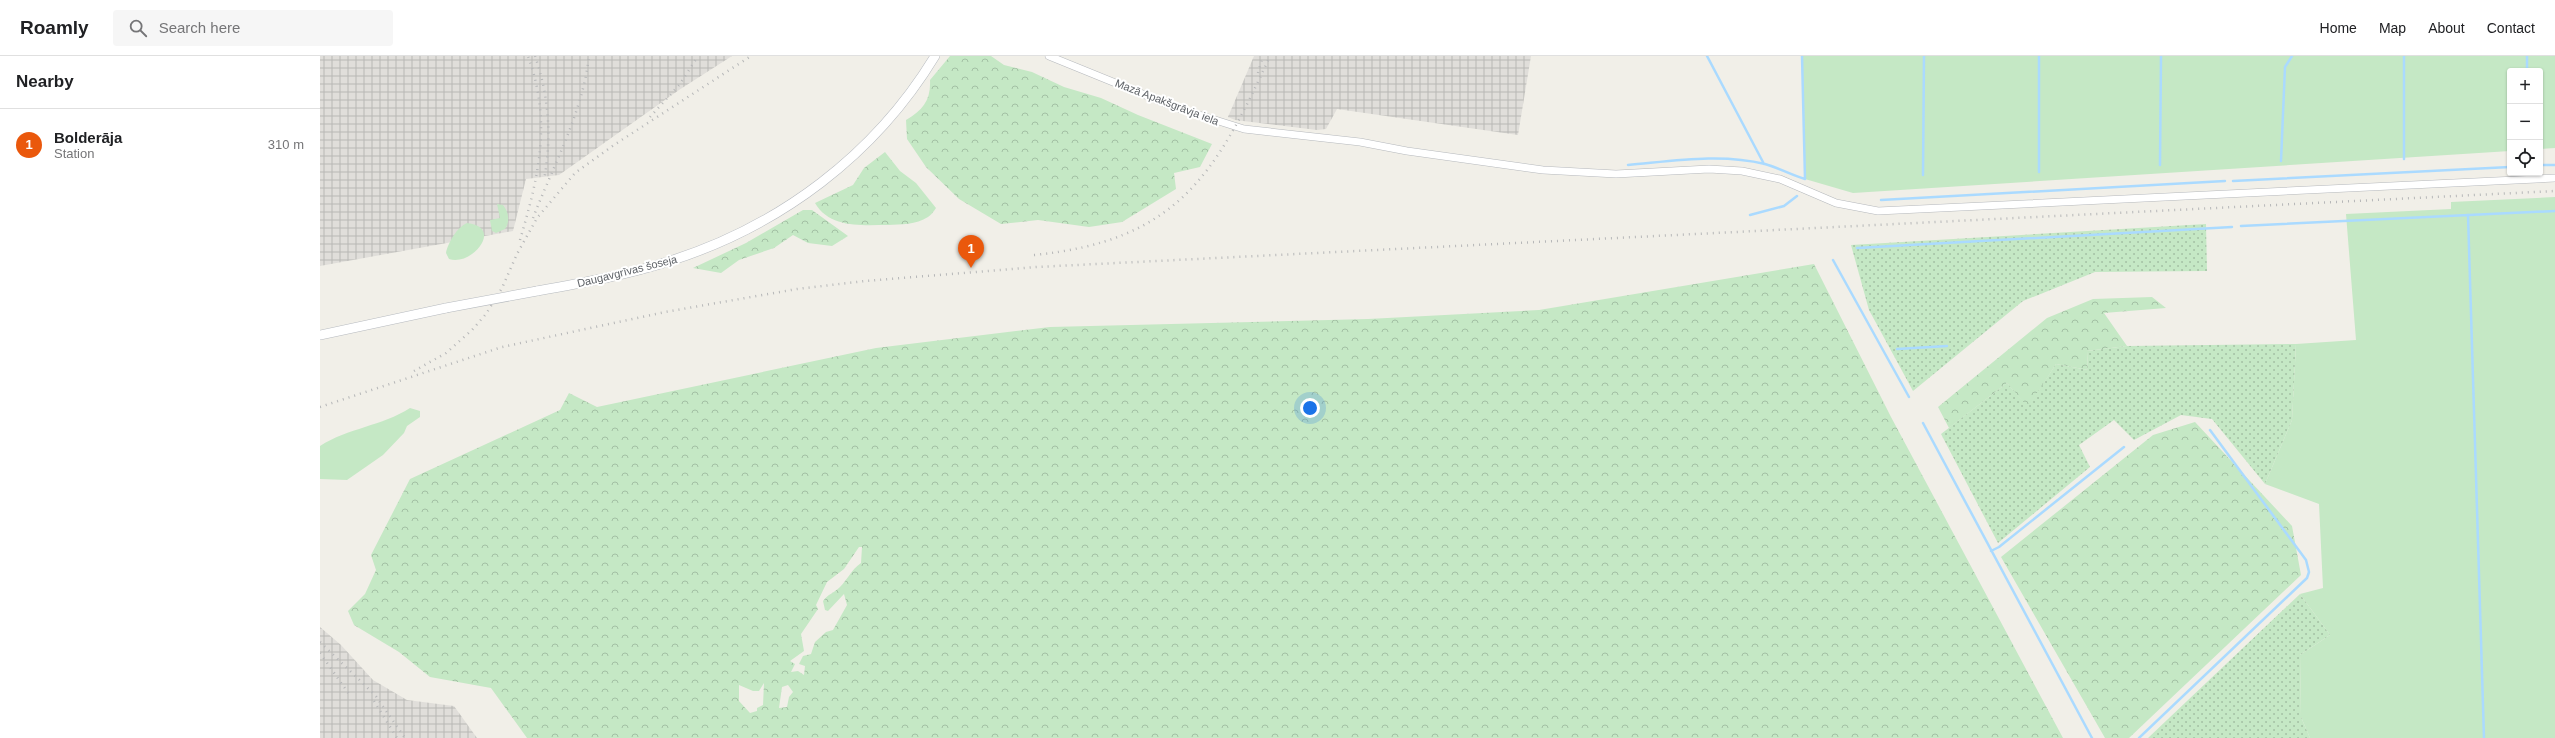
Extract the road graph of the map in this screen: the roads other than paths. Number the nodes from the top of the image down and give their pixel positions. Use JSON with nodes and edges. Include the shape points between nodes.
{"nodes":[{"id":1,"x":935,"y":56,"type":"edge"},
{"id":2,"x":1049,"y":56,"type":"edge"},
{"id":3,"x":2555,"y":178,"type":"edge"},
{"id":4,"x":320,"y":335,"type":"edge"}],
"edges":[{"from":1,"to":4,"type":"main road","name":"Daugavgrīvas šoseja","bridge":true,"via":[[905,99],[864,146],[826,180],[775,214],[715,245],[669,262],[621,275]]},
{"from":2,"to":3,"type":"street","name":"Mazā Apakšgrāvja iela","via":[[1177,108],[1226,124],[1264,132],[1360,142],[1415,153],[1569,172],[1616,174],[1709,169],[1742,171],[1780,179],[1848,206],[1894,212]]}]}
